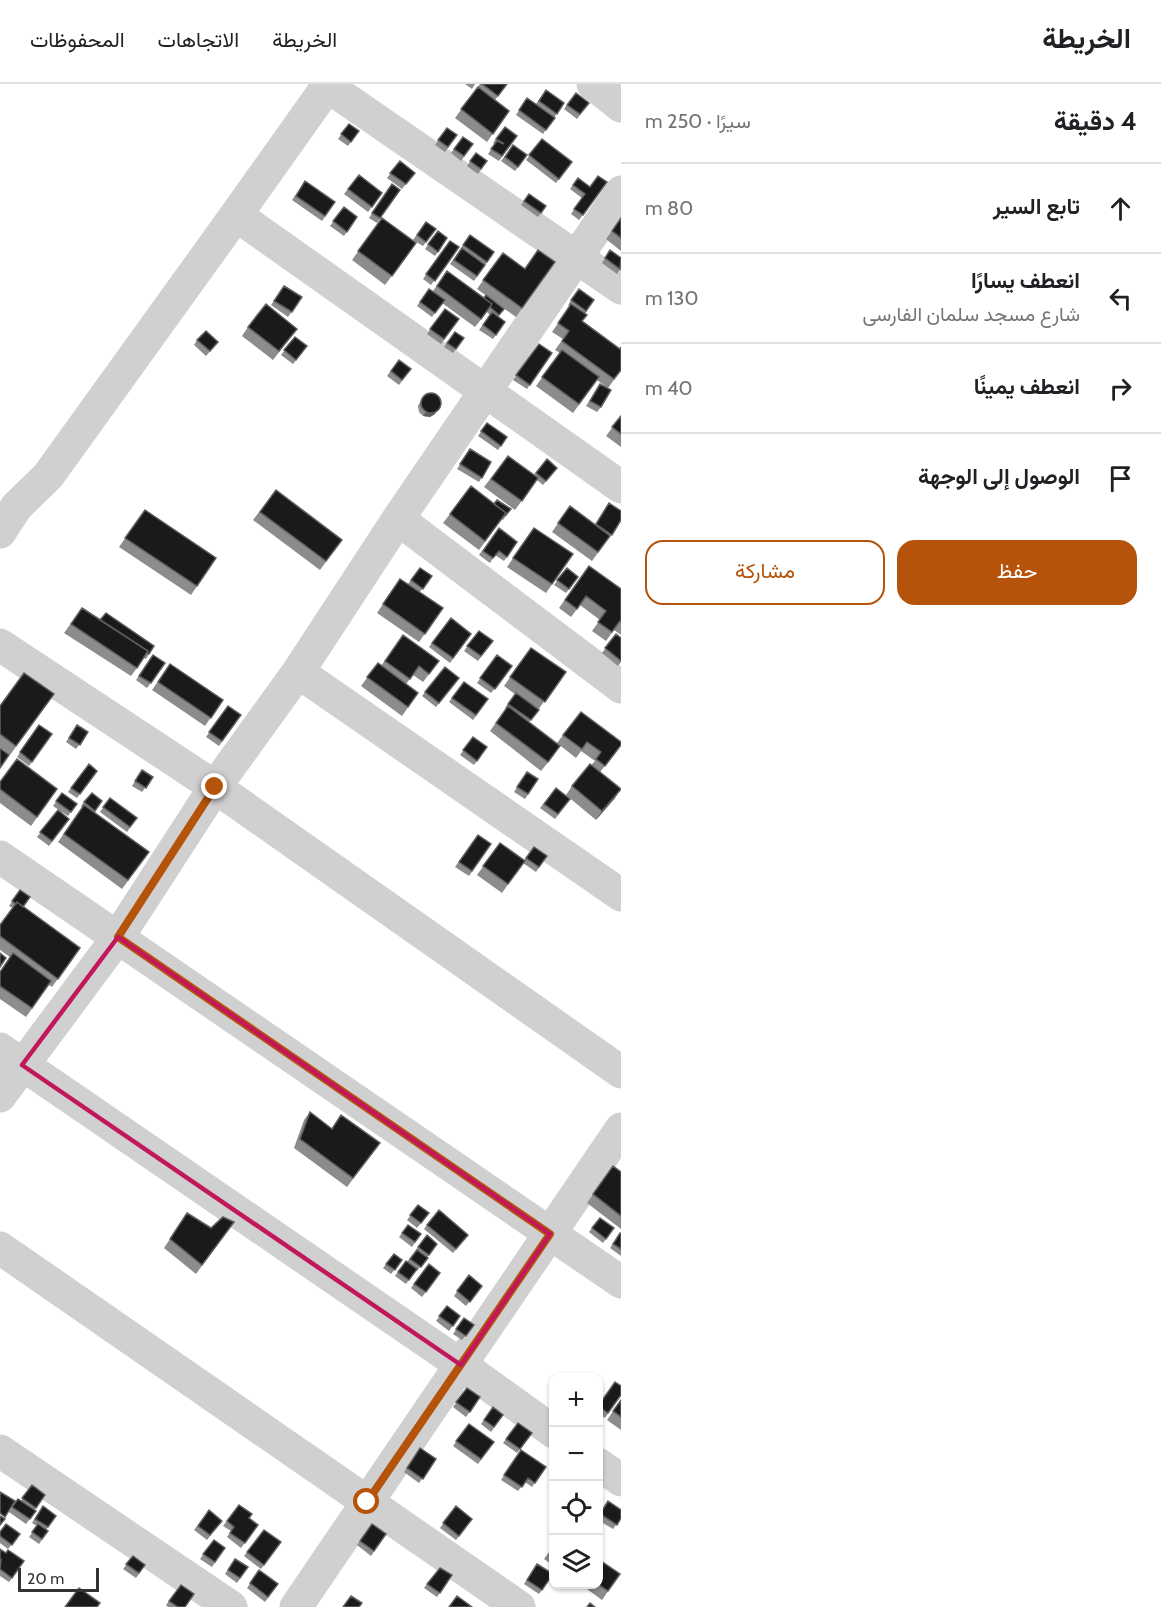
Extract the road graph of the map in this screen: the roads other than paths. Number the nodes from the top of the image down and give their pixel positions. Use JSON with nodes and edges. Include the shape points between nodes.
{"nodes":[{"id":1,"x":593,"y":84,"type":"edge"},
{"id":2,"x":328,"y":85,"type":"edge"},
{"id":3,"x":621,"y":106,"type":"edge"},
{"id":4,"x":621,"y":192,"type":"edge"},
{"id":5,"x":236,"y":215,"type":"junction"},
{"id":6,"x":576,"y":258,"type":"junction"},
{"id":7,"x":621,"y":288,"type":"edge"},
{"id":8,"x":485,"y":391,"type":"junction"},
{"id":9,"x":621,"y":487,"type":"edge"},
{"id":10,"x":398,"y":519,"type":"junction"},
{"id":11,"x":0,"y":532,"type":"edge"},
{"id":12,"x":0,"y":645,"type":"edge"},
{"id":13,"x":298,"y":672,"type":"junction"},
{"id":14,"x":621,"y":687,"type":"edge"},
{"id":15,"x":215,"y":787,"type":"junction"},
{"id":16,"x":0,"y":857,"type":"edge"},
{"id":17,"x":621,"y":895,"type":"edge"},
{"id":18,"x":118,"y":937,"type":"junction"},
{"id":19,"x":11,"y":1057,"type":"edge"},
{"id":20,"x":621,"y":1072,"type":"edge"},
{"id":21,"x":0,"y":1096,"type":"edge"},
{"id":22,"x":621,"y":1129,"type":"edge"},
{"id":23,"x":550,"y":1234,"type":"junction"},
{"id":24,"x":0,"y":1248,"type":"edge"},
{"id":25,"x":621,"y":1282,"type":"edge"},
{"id":26,"x":461,"y":1365,"type":"junction"},
{"id":27,"x":549,"y":1428,"type":"edge"},
{"id":28,"x":0,"y":1451,"type":"edge"},
{"id":29,"x":603,"y":1467,"type":"edge"},
{"id":30,"x":621,"y":1480,"type":"edge"},
{"id":31,"x":367,"y":1502,"type":"junction"},
{"id":32,"x":231,"y":1607,"type":"edge"},
{"id":33,"x":296,"y":1607,"type":"edge"},
{"id":34,"x":519,"y":1607,"type":"edge"}],
"edges":[{"from":1,"to":3,"type":"street"},
{"from":2,"to":5,"type":"street"},
{"from":2,"to":6,"type":"street"},
{"from":4,"to":6,"type":"street"},
{"from":5,"to":8,"type":"street"},
{"from":5,"to":11,"type":"street","via":[[48,476],[17,506]]},
{"from":6,"to":7,"type":"street"},
{"from":6,"to":8,"type":"street"},
{"from":8,"to":9,"type":"street"},
{"from":8,"to":10,"type":"street"},
{"from":10,"to":13,"type":"street"},
{"from":10,"to":14,"type":"street"},
{"from":12,"to":15,"type":"street"},
{"from":13,"to":15,"type":"street"},
{"from":13,"to":17,"type":"street"},
{"from":15,"to":18,"type":"street"},
{"from":15,"to":20,"type":"street"},
{"from":16,"to":18,"type":"street"},
{"from":18,"to":19,"type":"street"},
{"from":18,"to":23,"type":"street"},
{"from":19,"to":21,"type":"street"},
{"from":19,"to":26,"type":"street"},
{"from":22,"to":23,"type":"street"},
{"from":23,"to":25,"type":"street"},
{"from":23,"to":26,"type":"street"},
{"from":24,"to":31,"type":"street"},
{"from":26,"to":27,"type":"street"},
{"from":26,"to":31,"type":"street"},
{"from":28,"to":32,"type":"street"},
{"from":29,"to":30,"type":"street"},
{"from":31,"to":33,"type":"street"},
{"from":31,"to":34,"type":"street"}]}
